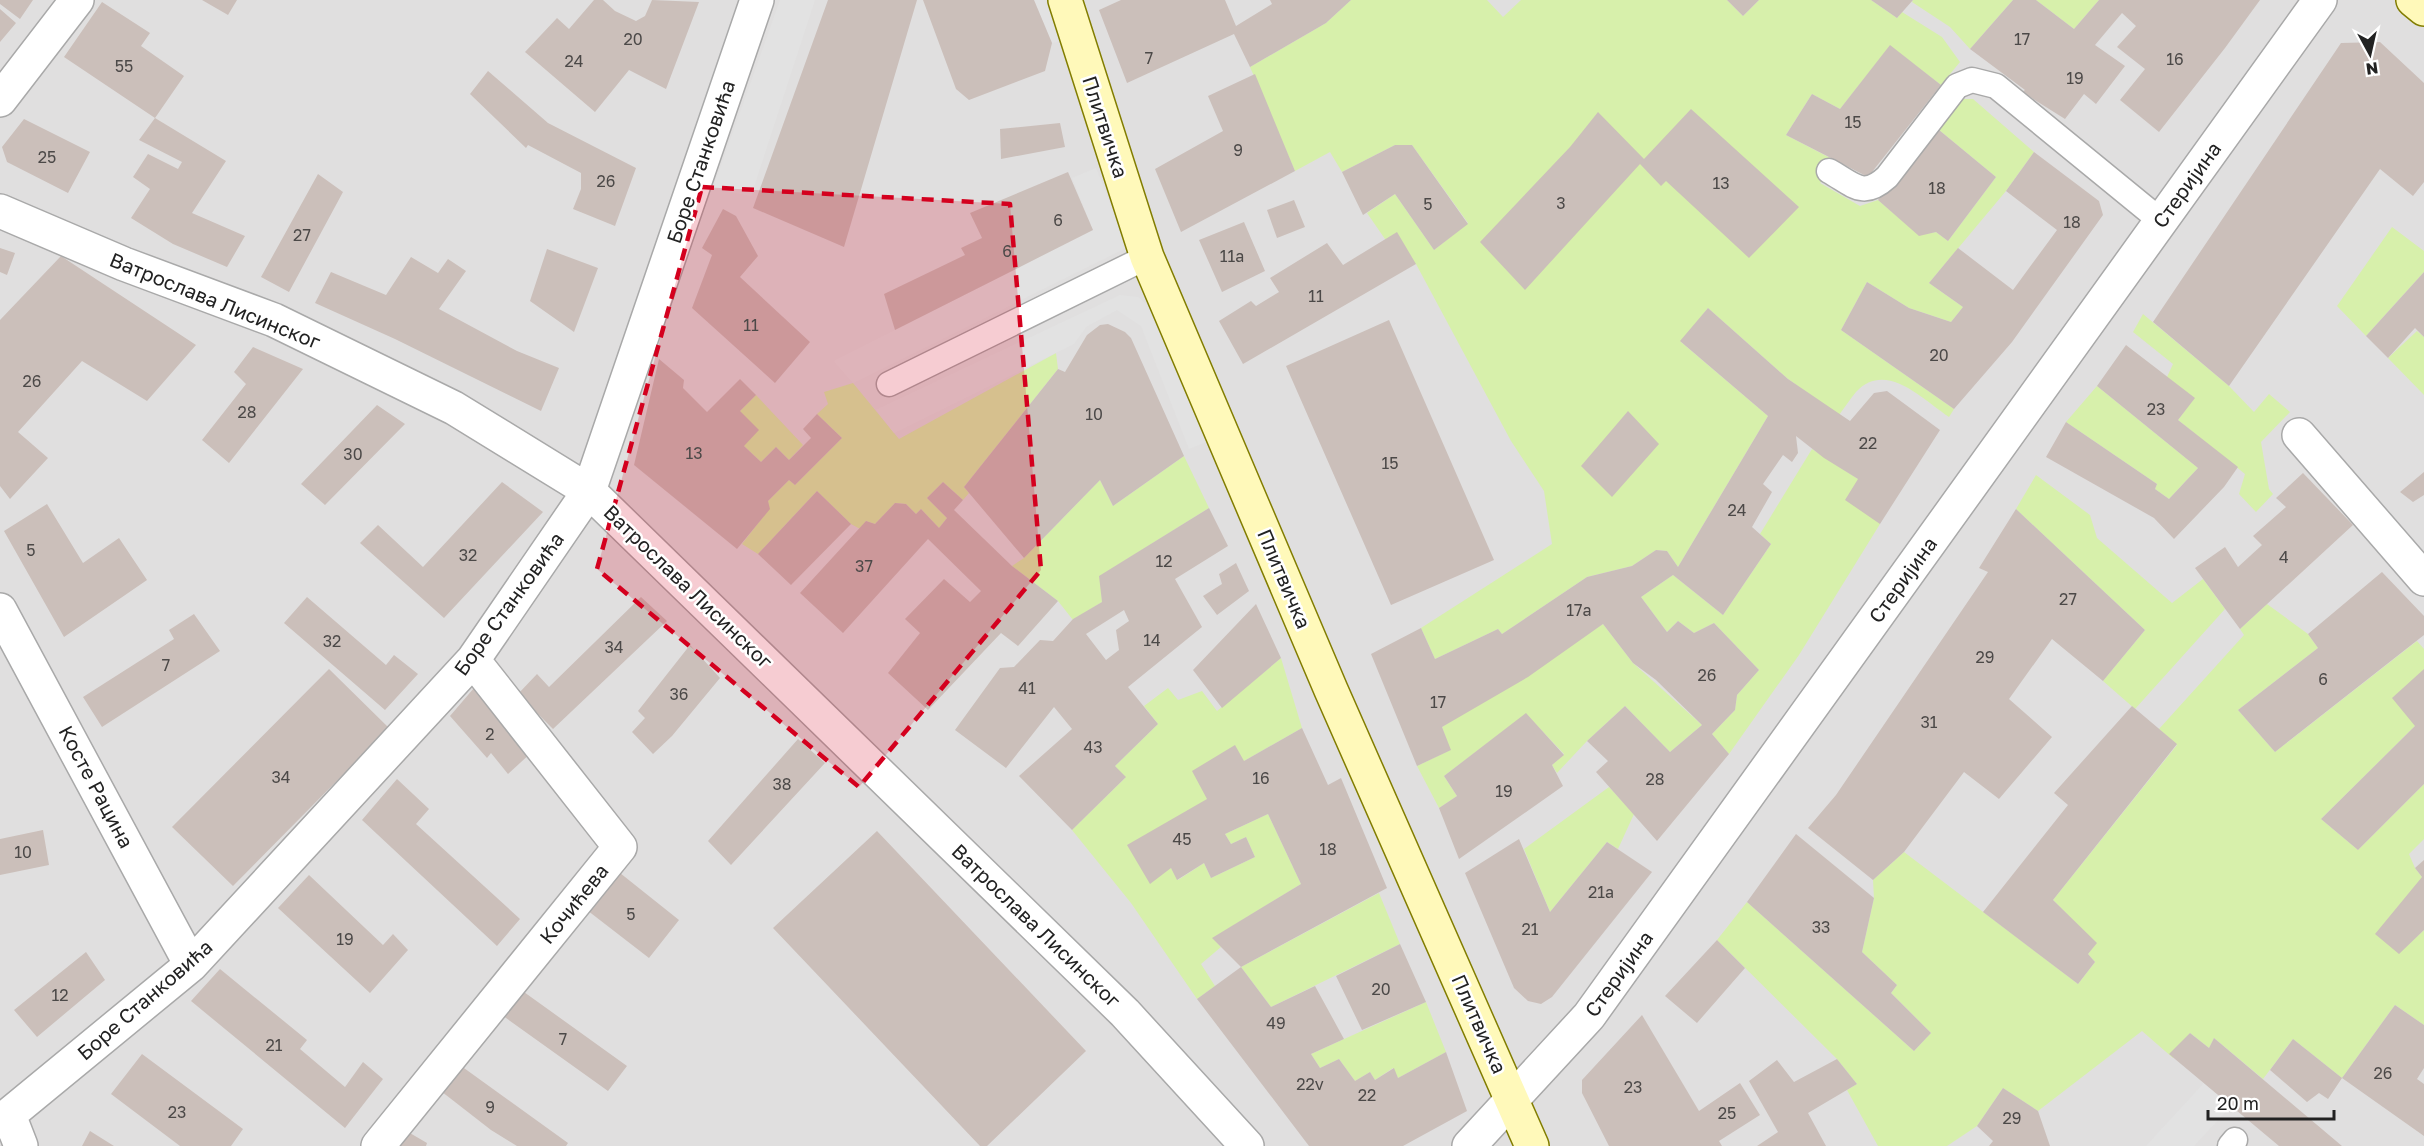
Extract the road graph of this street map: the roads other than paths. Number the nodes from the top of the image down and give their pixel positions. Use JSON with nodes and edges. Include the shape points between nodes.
{"nodes":[{"id":1,"x":77,"y":0,"type":"edge"},
{"id":2,"x":757,"y":0,"type":"edge"},
{"id":3,"x":1065,"y":0,"type":"edge"},
{"id":4,"x":2320,"y":0,"type":"edge"},
{"id":5,"x":2413,"y":0,"type":"edge"},
{"id":6,"x":2424,"y":9,"type":"edge"},
{"id":7,"x":0,"y":100,"type":"edge"},
{"id":8,"x":1829,"y":171,"type":"dead end"},
{"id":9,"x":0,"y":211,"type":"edge"},
{"id":10,"x":2161,"y":221,"type":"junction"},
{"id":11,"x":1148,"y":257,"type":"junction"},
{"id":12,"x":890,"y":384,"type":"dead end"},
{"id":13,"x":2299,"y":435,"type":"dead end"},
{"id":14,"x":589,"y":491,"type":"junction"},
{"id":15,"x":2424,"y":579,"type":"edge"},
{"id":16,"x":0,"y":610,"type":"edge"},
{"id":17,"x":473,"y":660,"type":"junction"},
{"id":18,"x":191,"y":965,"type":"junction"},
{"id":19,"x":1512,"y":1099,"type":"junction"},
{"id":20,"x":4,"y":1118,"type":"edge"},
{"id":21,"x":21,"y":1146,"type":"edge"},
{"id":22,"x":378,"y":1146,"type":"edge"},
{"id":23,"x":1247,"y":1146,"type":"edge"},
{"id":24,"x":1469,"y":1146,"type":"edge"},
{"id":25,"x":1532,"y":1146,"type":"edge"}],
"edges":[{"from":1,"to":7,"type":"street"},
{"from":2,"to":14,"type":"street","name":"Боре Станковића"},
{"from":3,"to":11,"type":"street","name":"Плитвичка"},
{"from":4,"to":10,"type":"street","name":"Стеријина"},
{"from":5,"to":6,"type":"street"},
{"from":8,"to":10,"type":"lane","via":[[1864,190],[1876,187],[1957,86],[1972,80],[1996,86]]},
{"from":9,"to":14,"type":"street","name":"Ватрослава Лисинског","via":[[124,264],[274,320],[454,408]]},
{"from":10,"to":19,"type":"street","name":"Стеријина","via":[[1589,1016]]},
{"from":11,"to":12,"type":"lane"},
{"from":11,"to":19,"type":"street","name":"Плитвичка","via":[[1336,701]]},
{"from":13,"to":15,"type":"street"},
{"from":14,"to":17,"type":"street","name":"Боре Станковића"},
{"from":14,"to":23,"type":"street","name":"Ватрослава Лисинског","via":[[1125,1013]]},
{"from":16,"to":18,"type":"street","name":"Косте Рацина"},
{"from":17,"to":18,"type":"street","name":"Боре Станковића"},
{"from":17,"to":22,"type":"street","name":"Кочићева","via":[[620,847]]},
{"from":18,"to":20,"type":"street","name":"Боре Станковића"},
{"from":19,"to":24,"type":"street","name":"Стеријина"},
{"from":19,"to":25,"type":"street","name":"Плитвичка"},
{"from":20,"to":21,"type":"street"}]}
